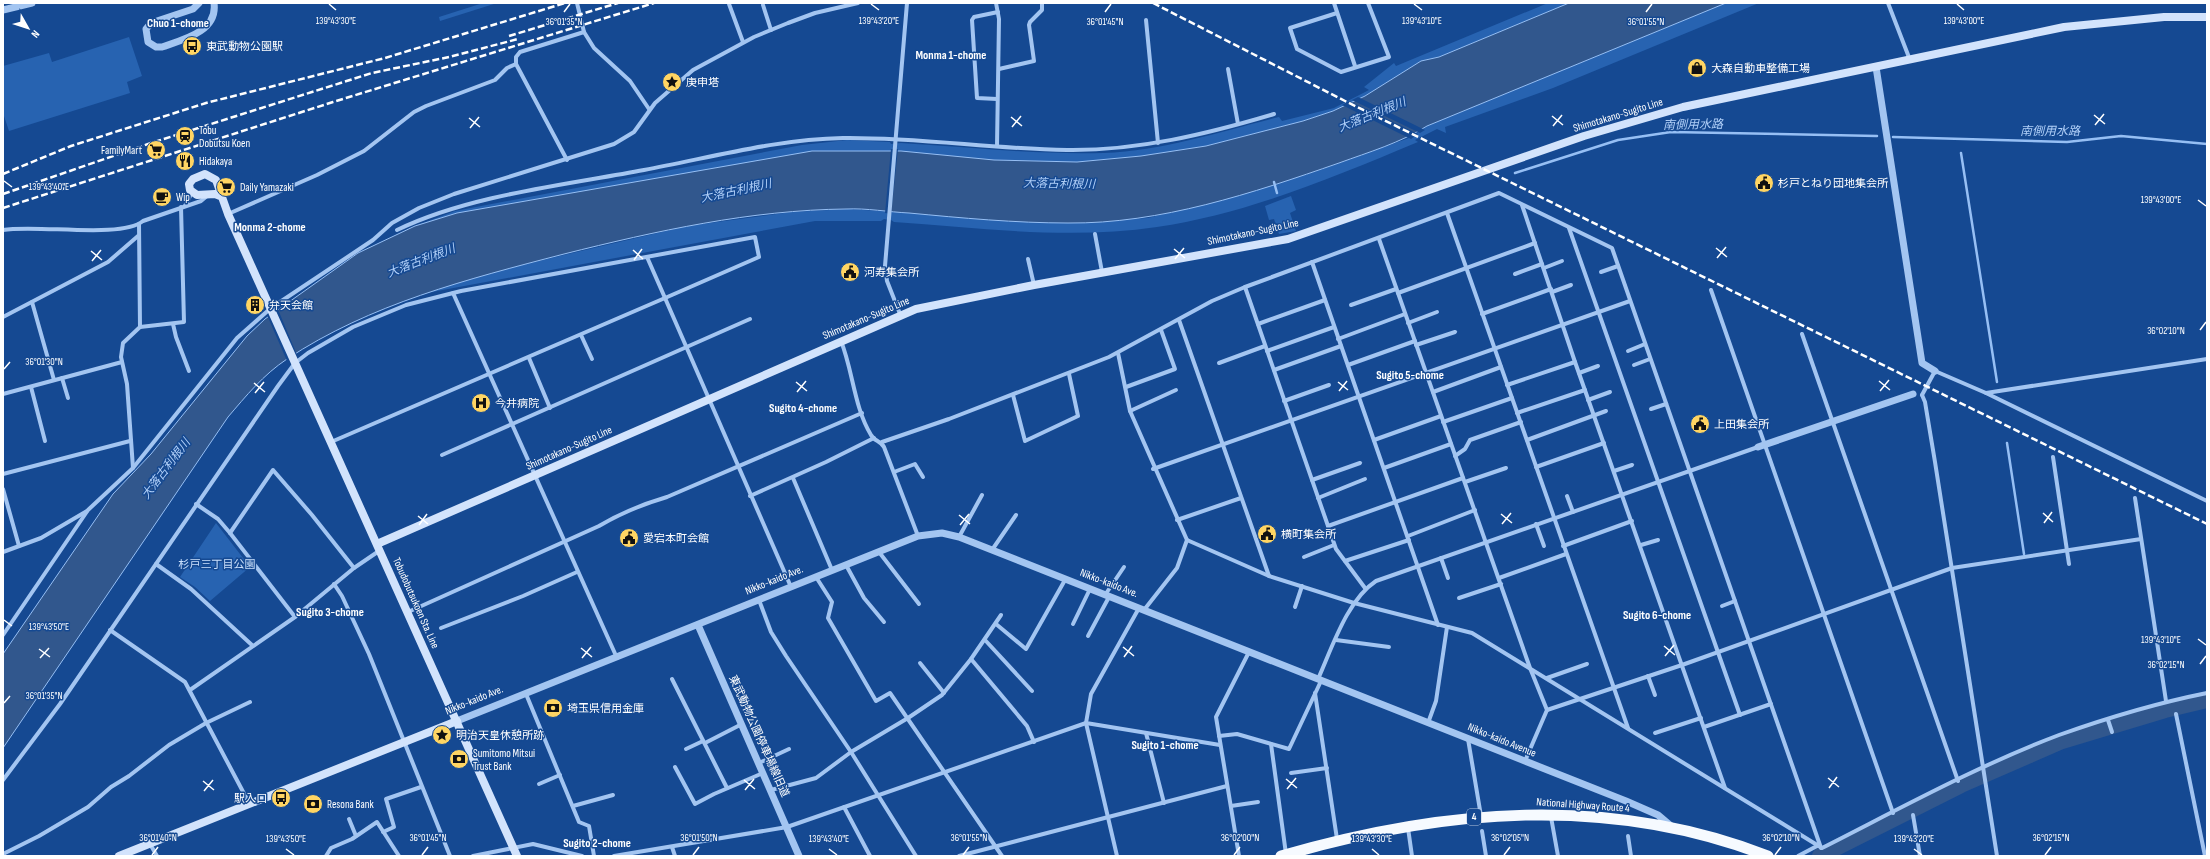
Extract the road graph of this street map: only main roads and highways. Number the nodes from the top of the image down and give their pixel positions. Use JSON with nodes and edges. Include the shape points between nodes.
{"nodes":[{"id":1,"x":2207,"y":17,"type":"edge"},
{"id":2,"x":220,"y":196,"type":"junction"},
{"id":3,"x":379,"y":547,"type":"junction"},
{"id":4,"x":456,"y":721,"type":"junction"},
{"id":5,"x":1283,"y":855,"type":"edge"},
{"id":6,"x":120,"y":856,"type":"edge"},
{"id":7,"x":517,"y":856,"type":"edge"},
{"id":8,"x":1768,"y":856,"type":"edge"}],
"edges":[{"from":1,"to":3,"type":"main road","name":"Shimotakano-Sugito Line","via":[[2164,16],[2071,26],[1793,83],[1649,116],[1584,136],[1288,239],[916,309],[534,475]]},
{"from":2,"to":2,"type":"main road","via":[[197,195],[188,187],[190,181],[206,174],[216,180]]},
{"from":2,"to":3,"type":"main road","name":"Tobudobutsukoen Sta. Line"},
{"from":3,"to":4,"type":"main road","name":"Tobudobutsukoen Sta. Line"},
{"from":4,"to":6,"type":"main road","name":"Nikko-kaido Ave."},
{"from":4,"to":7,"type":"main road","name":"Tobudobutsukoen Sta. Line"},
{"from":5,"to":8,"type":"highway","name":"National Highway Route 4","number":"4","via":[[1407,826],[1481,816],[1551,814],[1671,826],[1710,835]]}]}
